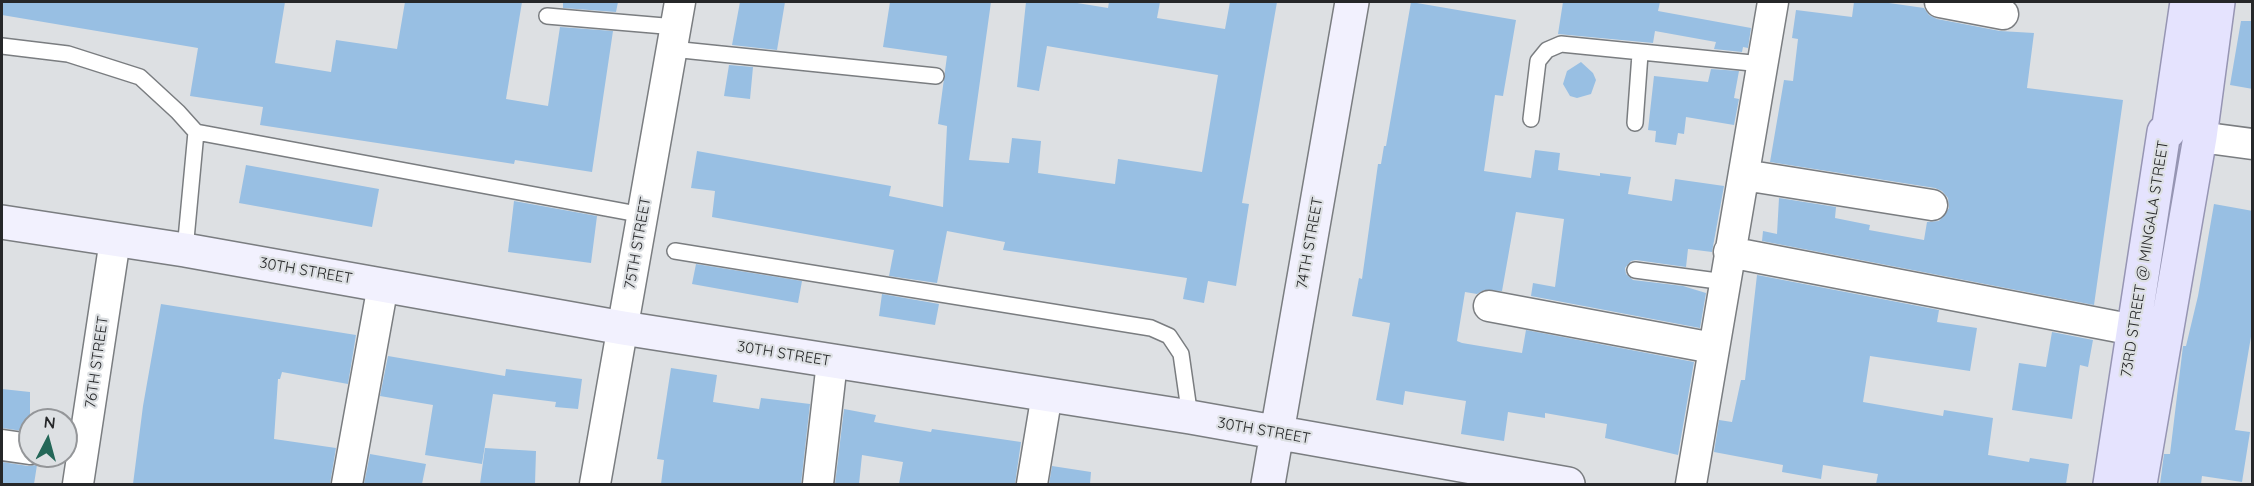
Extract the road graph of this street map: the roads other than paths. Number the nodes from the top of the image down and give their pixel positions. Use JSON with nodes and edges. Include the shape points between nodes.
{"nodes":[{"id":1,"x":1352,"y":2,"type":"edge"},
{"id":2,"x":1773,"y":2,"type":"edge"},
{"id":3,"x":1940,"y":2,"type":"edge"},
{"id":4,"x":2187,"y":2,"type":"edge"},
{"id":5,"x":2218,"y":2,"type":"edge"},
{"id":6,"x":2003,"y":14,"type":"dead end"},
{"id":7,"x":547,"y":16,"type":"dead end"},
{"id":8,"x":676,"y":26,"type":"edge"},
{"id":9,"x":2,"y":46,"type":"edge"},
{"id":10,"x":1640,"y":54,"type":"junction"},
{"id":11,"x":1762,"y":64,"type":"junction"},
{"id":12,"x":936,"y":76,"type":"dead end"},
{"id":13,"x":1531,"y":119,"type":"dead end"},
{"id":14,"x":1635,"y":123,"type":"dead end"},
{"id":15,"x":196,"y":132,"type":"junction"},
{"id":16,"x":2200,"y":137,"type":"junction"},
{"id":17,"x":2253,"y":144,"type":"edge"},
{"id":18,"x":1744,"y":175,"type":"junction"},
{"id":19,"x":1932,"y":205,"type":"dead end"},
{"id":20,"x":643,"y":214,"type":"junction"},
{"id":21,"x":2,"y":222,"type":"edge"},
{"id":22,"x":115,"y":240,"type":"junction"},
{"id":23,"x":185,"y":250,"type":"junction"},
{"id":24,"x":675,"y":251,"type":"dead end"},
{"id":25,"x":1729,"y":252,"type":"junction"},
{"id":26,"x":1635,"y":270,"type":"dead end"},
{"id":27,"x":1725,"y":282,"type":"junction"},
{"id":28,"x":383,"y":285,"type":"junction"},
{"id":29,"x":1489,"y":306,"type":"dead end"},
{"id":30,"x":622,"y":328,"type":"junction"},
{"id":31,"x":2134,"y":330,"type":"junction"},
{"id":32,"x":1713,"y":348,"type":"junction"},
{"id":33,"x":832,"y":362,"type":"junction"},
{"id":34,"x":1047,"y":394,"type":"junction"},
{"id":35,"x":1190,"y":417,"type":"junction"},
{"id":36,"x":1277,"y":433,"type":"junction"},
{"id":37,"x":2,"y":445,"type":"edge"},
{"id":38,"x":18,"y":447,"type":"edge"},
{"id":39,"x":78,"y":453,"type":"edge"},
{"id":40,"x":347,"y":484,"type":"edge"},
{"id":41,"x":596,"y":484,"type":"edge"},
{"id":42,"x":818,"y":484,"type":"edge"},
{"id":43,"x":1032,"y":484,"type":"edge"},
{"id":44,"x":1268,"y":484,"type":"edge"},
{"id":45,"x":1568,"y":484,"type":"edge"},
{"id":46,"x":1691,"y":484,"type":"edge"},
{"id":47,"x":2110,"y":484,"type":"edge"},
{"id":48,"x":2140,"y":484,"type":"edge"}],
"edges":[{"from":1,"to":36,"type":"main road","name":"74TH STREET"},
{"from":2,"to":11,"type":"street"},
{"from":3,"to":6,"type":"street"},
{"from":4,"to":31,"type":"main road","name":"73RD STREET @ MINGALA STREET"},
{"from":5,"to":16,"type":"main road","name":"73RD STREET @ MINGALA STREET"},
{"from":7,"to":8,"type":"lane"},
{"from":8,"to":12,"type":"lane"},
{"from":8,"to":20,"type":"street","name":"75TH STREET"},
{"from":9,"to":15,"type":"lane","via":[[68,54],[140,78]]},
{"from":10,"to":11,"type":"lane"},
{"from":10,"to":13,"type":"lane","via":[[1577,44],[1561,44],[1547,50],[1538,61]]},
{"from":10,"to":14,"type":"lane"},
{"from":11,"to":18,"type":"street"},
{"from":15,"to":20,"type":"lane"},
{"from":15,"to":23,"type":"lane"},
{"from":16,"to":17,"type":"street"},
{"from":16,"to":48,"type":"main road","name":"73RD STREET @ MINGALA STREET"},
{"from":18,"to":19,"type":"street"},
{"from":18,"to":25,"type":"street"},
{"from":20,"to":30,"type":"street","name":"75TH STREET"},
{"from":21,"to":22,"type":"main road","name":"30TH STREET"},
{"from":22,"to":23,"type":"main road","name":"30TH STREET"},
{"from":22,"to":39,"type":"street","name":"76TH STREET"},
{"from":23,"to":28,"type":"main road","name":"30TH STREET"},
{"from":24,"to":35,"type":"lane","via":[[1151,328],[1169,336],[1181,354]]},
{"from":25,"to":27,"type":"street"},
{"from":25,"to":31,"type":"street"},
{"from":26,"to":27,"type":"lane"},
{"from":27,"to":32,"type":"street"},
{"from":28,"to":30,"type":"main road","name":"30TH STREET"},
{"from":28,"to":40,"type":"street"},
{"from":29,"to":32,"type":"street"},
{"from":30,"to":33,"type":"main road","name":"30TH STREET"},
{"from":30,"to":41,"type":"street","name":"75TH STREET"},
{"from":31,"to":47,"type":"main road","name":"73RD STREET @ MINGALA STREET"},
{"from":32,"to":46,"type":"street"},
{"from":33,"to":34,"type":"main road","name":"30TH STREET"},
{"from":33,"to":42,"type":"street"},
{"from":34,"to":35,"type":"main road","name":"30TH STREET"},
{"from":34,"to":43,"type":"street"},
{"from":35,"to":36,"type":"main road","name":"30TH STREET"},
{"from":36,"to":44,"type":"main road","name":"74TH STREET"},
{"from":36,"to":45,"type":"main road","name":"30TH STREET"},
{"from":37,"to":38,"type":"street"}]}
